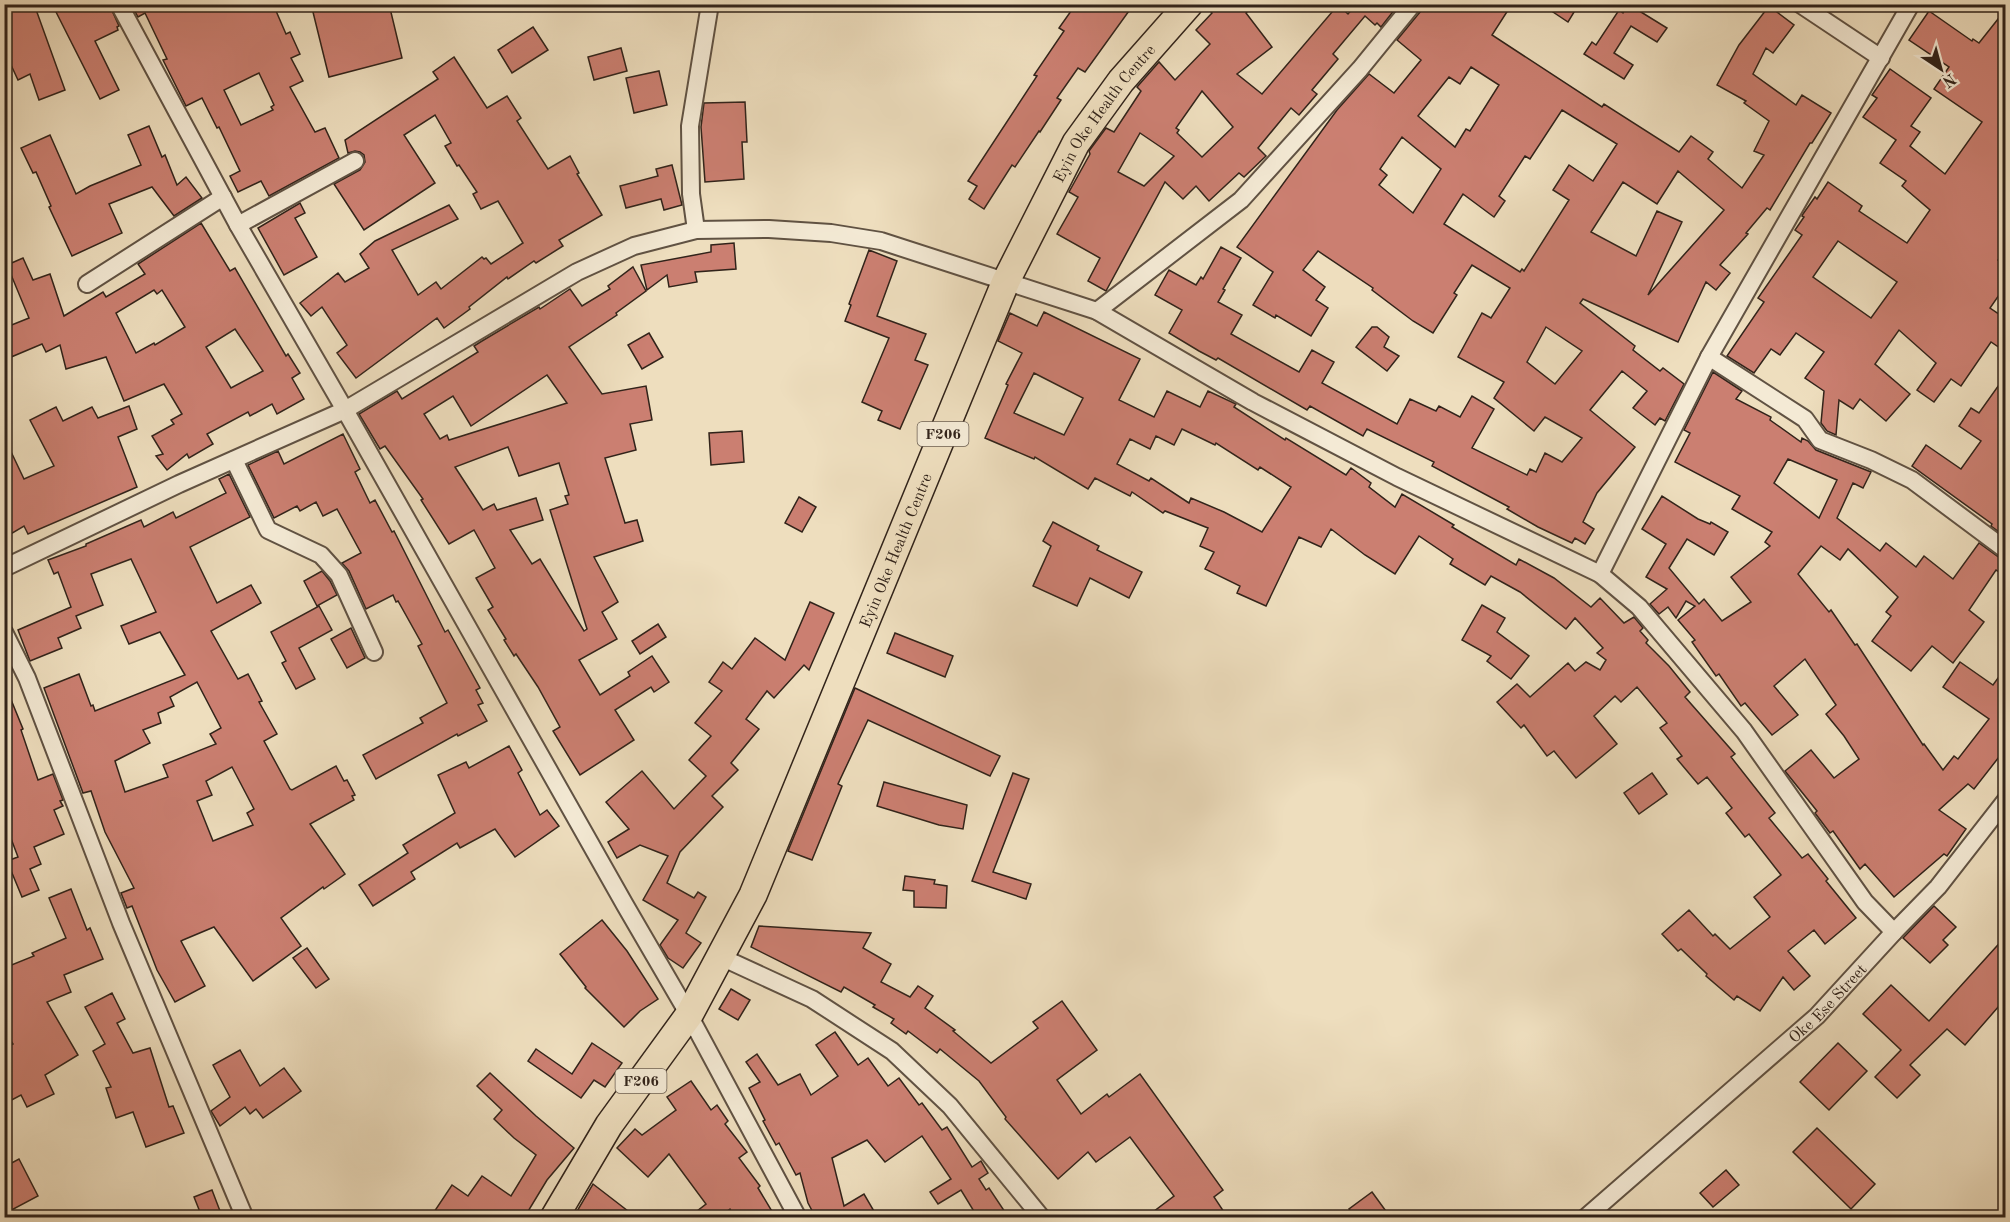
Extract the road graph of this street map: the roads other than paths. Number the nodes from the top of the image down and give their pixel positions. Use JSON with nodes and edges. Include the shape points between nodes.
{"nodes":[{"id":1,"x":119,"y":4,"type":"edge"},
{"id":2,"x":710,"y":4,"type":"edge"},
{"id":3,"x":1189,"y":4,"type":"edge"},
{"id":4,"x":1413,"y":4,"type":"edge"},
{"id":5,"x":1800,"y":4,"type":"edge"},
{"id":6,"x":1911,"y":4,"type":"edge"},
{"id":7,"x":1881,"y":58,"type":"junction"},
{"id":8,"x":355,"y":161,"type":"dead end"},
{"id":9,"x":223,"y":197,"type":"junction"},
{"id":10,"x":238,"y":225,"type":"junction"},
{"id":11,"x":696,"y":230,"type":"junction"},
{"id":12,"x":1006,"y":281,"type":"junction"},
{"id":13,"x":87,"y":284,"type":"dead end"},
{"id":14,"x":1097,"y":311,"type":"junction"},
{"id":15,"x":1709,"y":357,"type":"junction"},
{"id":16,"x":345,"y":410,"type":"junction"},
{"id":17,"x":234,"y":460,"type":"junction"},
{"id":18,"x":2006,"y":550,"type":"edge"},
{"id":19,"x":4,"y":568,"type":"edge"},
{"id":20,"x":1600,"y":574,"type":"junction"},
{"id":21,"x":4,"y":632,"type":"edge"},
{"id":22,"x":374,"y":652,"type":"dead end"},
{"id":23,"x":2006,"y":800,"type":"edge"},
{"id":24,"x":1894,"y":932,"type":"junction"},
{"id":25,"x":723,"y":951,"type":"junction"},
{"id":26,"x":690,"y":1015,"type":"junction"},
{"id":27,"x":241,"y":1211,"type":"edge"},
{"id":28,"x":1587,"y":1216,"type":"edge"},
{"id":29,"x":554,"y":1218,"type":"edge"},
{"id":30,"x":798,"y":1218,"type":"edge"},
{"id":31,"x":1042,"y":1218,"type":"edge"}],
"edges":[{"from":1,"to":9,"type":"street"},
{"from":2,"to":11,"type":"street","via":[[690,126]]},
{"from":3,"to":12,"type":"main road","name":"Eyin Oke Health Centre","number":"F206","via":[[1120,81],[1076,143]]},
{"from":4,"to":14,"type":"street","via":[[1360,69],[1241,200]]},
{"from":5,"to":7,"type":"street"},
{"from":6,"to":7,"type":"street"},
{"from":7,"to":15,"type":"street"},
{"from":8,"to":10,"type":"street"},
{"from":9,"to":10,"type":"street"},
{"from":9,"to":13,"type":"street"},
{"from":10,"to":16,"type":"street"},
{"from":11,"to":12,"type":"street","via":[[768,229],[881,241]]},
{"from":11,"to":16,"type":"street","via":[[634,246],[577,272]]},
{"from":12,"to":14,"type":"street"},
{"from":12,"to":25,"type":"main road","name":"Eyin Oke Health Centre","number":"F206","via":[[753,895]]},
{"from":14,"to":20,"type":"street","via":[[1253,402],[1397,477]]},
{"from":15,"to":18,"type":"street","via":[[1805,419],[1820,440],[1912,480]]},
{"from":15,"to":20,"type":"street"},
{"from":16,"to":17,"type":"street"},
{"from":16,"to":26,"type":"street"},
{"from":17,"to":19,"type":"street"},
{"from":17,"to":22,"type":"street","via":[[268,530],[321,555],[339,575]]},
{"from":20,"to":24,"type":"street","via":[[1639,607],[1744,731],[1865,902]]},
{"from":21,"to":27,"type":"street","via":[[27,678],[121,923]]},
{"from":23,"to":24,"type":"street","name":"Oke Ese Street","via":[[1938,887]]},
{"from":24,"to":28,"type":"street","name":"Oke Ese Street","via":[[1817,1016]]},
{"from":25,"to":26,"type":"main road","number":"F206"},
{"from":25,"to":31,"type":"street","via":[[812,999],[892,1051],[950,1106]]},
{"from":26,"to":29,"type":"main road","number":"F206","via":[[609,1125]]},
{"from":26,"to":30,"type":"street"}]}
